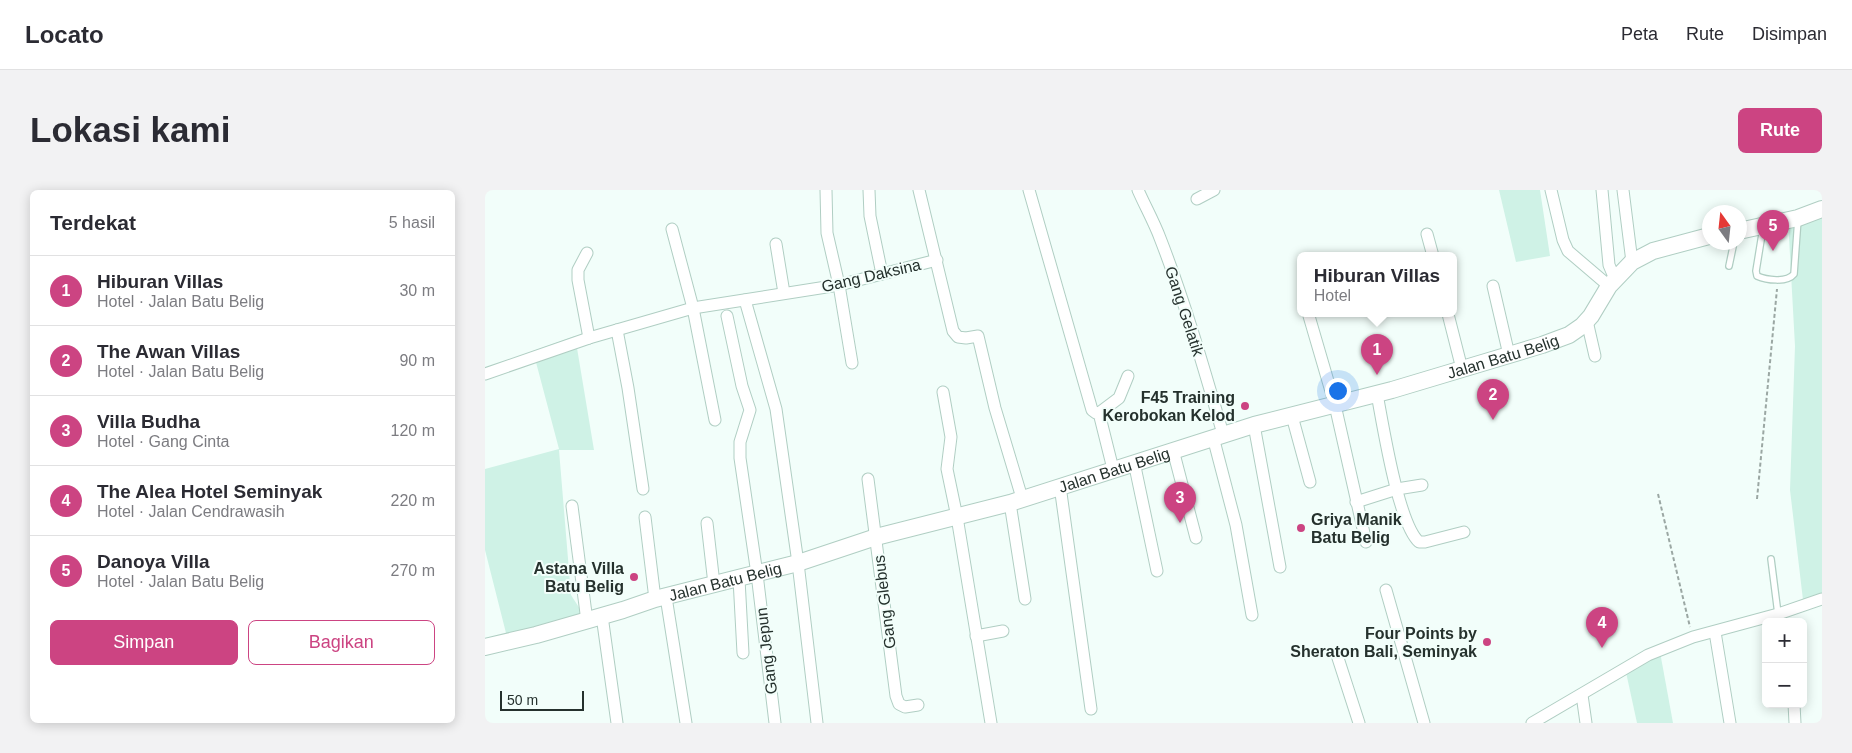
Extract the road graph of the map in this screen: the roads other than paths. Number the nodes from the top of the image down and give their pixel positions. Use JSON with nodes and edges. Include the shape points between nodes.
{"nodes":[{"id":1,"x":826,"y":190,"type":"edge"},
{"id":2,"x":869,"y":190,"type":"edge"},
{"id":3,"x":919,"y":190,"type":"edge"},
{"id":4,"x":1029,"y":190,"type":"edge"},
{"id":5,"x":1138,"y":190,"type":"edge"},
{"id":6,"x":1214,"y":190,"type":"edge"},
{"id":7,"x":1551,"y":190,"type":"edge"},
{"id":8,"x":1602,"y":190,"type":"edge"},
{"id":9,"x":1623,"y":190,"type":"edge"},
{"id":10,"x":1197,"y":199,"type":"dead end"},
{"id":11,"x":1822,"y":209,"type":"edge"},
{"id":12,"x":1798,"y":218,"type":"junction"},
{"id":13,"x":1763,"y":226,"type":"junction"},
{"id":14,"x":672,"y":229,"type":"dead end"},
{"id":15,"x":1747,"y":229,"type":"edge"},
{"id":16,"x":1427,"y":234,"type":"dead end"},
{"id":17,"x":1702,"y":238,"type":"edge"},
{"id":18,"x":776,"y":244,"type":"dead end"},
{"id":19,"x":1732,"y":250,"type":"edge"},
{"id":20,"x":1432,"y":252,"type":"edge"},
{"id":21,"x":587,"y":253,"type":"dead end"},
{"id":22,"x":937,"y":260,"type":"junction"},
{"id":23,"x":1632,"y":262,"type":"junction"},
{"id":24,"x":1729,"y":266,"type":"dead end"},
{"id":25,"x":882,"y":274,"type":"junction"},
{"id":26,"x":1612,"y":283,"type":"junction"},
{"id":27,"x":839,"y":285,"type":"junction"},
{"id":28,"x":1493,"y":286,"type":"dead end"},
{"id":29,"x":784,"y":293,"type":"junction"},
{"id":30,"x":745,"y":300,"type":"junction"},
{"id":31,"x":693,"y":308,"type":"junction"},
{"id":32,"x":727,"y":316,"type":"dead end"},
{"id":33,"x":1309,"y":317,"type":"edge"},
{"id":34,"x":1449,"y":317,"type":"edge"},
{"id":35,"x":1587,"y":321,"type":"junction"},
{"id":36,"x":617,"y":330,"type":"junction"},
{"id":37,"x":589,"y":338,"type":"junction"},
{"id":38,"x":1509,"y":355,"type":"junction"},
{"id":39,"x":1595,"y":356,"type":"dead end"},
{"id":40,"x":852,"y":363,"type":"dead end"},
{"id":41,"x":1462,"y":369,"type":"junction"},
{"id":42,"x":485,"y":374,"type":"edge"},
{"id":43,"x":1128,"y":376,"type":"dead end"},
{"id":44,"x":943,"y":392,"type":"dead end"},
{"id":45,"x":1377,"y":394,"type":"junction"},
{"id":46,"x":1335,"y":405,"type":"junction"},
{"id":47,"x":1099,"y":413,"type":"junction"},
{"id":48,"x":1292,"y":416,"type":"junction"},
{"id":49,"x":715,"y":420,"type":"dead end"},
{"id":50,"x":1254,"y":425,"type":"junction"},
{"id":51,"x":1218,"y":436,"type":"junction"},
{"id":52,"x":1173,"y":450,"type":"junction"},
{"id":53,"x":1134,"y":462,"type":"junction"},
{"id":54,"x":1113,"y":468,"type":"junction"},
{"id":55,"x":868,"y":480,"type":"dead end"},
{"id":56,"x":1310,"y":482,"type":"dead end"},
{"id":57,"x":1422,"y":485,"type":"dead end"},
{"id":58,"x":1060,"y":486,"type":"junction"},
{"id":59,"x":643,"y":489,"type":"dead end"},
{"id":60,"x":1397,"y":489,"type":"junction"},
{"id":61,"x":1016,"y":500,"type":"junction"},
{"id":62,"x":1356,"y":502,"type":"junction"},
{"id":63,"x":572,"y":506,"type":"dead end"},
{"id":64,"x":645,"y":517,"type":"dead end"},
{"id":65,"x":957,"y":517,"type":"junction"},
{"id":66,"x":707,"y":522,"type":"dead end"},
{"id":67,"x":1465,"y":532,"type":"dead end"},
{"id":68,"x":876,"y":537,"type":"junction"},
{"id":69,"x":1195,"y":538,"type":"dead end"},
{"id":70,"x":1366,"y":542,"type":"dead end"},
{"id":71,"x":1771,"y":559,"type":"dead end"},
{"id":72,"x":798,"y":563,"type":"junction"},
{"id":73,"x":1280,"y":567,"type":"dead end"},
{"id":74,"x":1157,"y":571,"type":"dead end"},
{"id":75,"x":757,"y":574,"type":"junction"},
{"id":76,"x":739,"y":579,"type":"junction"},
{"id":77,"x":714,"y":584,"type":"junction"},
{"id":78,"x":1386,"y":590,"type":"dead end"},
{"id":79,"x":661,"y":598,"type":"junction"},
{"id":80,"x":1025,"y":599,"type":"dead end"},
{"id":81,"x":1822,"y":599,"type":"edge"},
{"id":82,"x":1252,"y":615,"type":"dead end"},
{"id":83,"x":1785,"y":615,"type":"edge"},
{"id":84,"x":594,"y":618,"type":"junction"},
{"id":85,"x":1003,"y":631,"type":"dead end"},
{"id":86,"x":1715,"y":632,"type":"junction"},
{"id":87,"x":976,"y":636,"type":"junction"},
{"id":88,"x":485,"y":647,"type":"edge"},
{"id":89,"x":743,"y":653,"type":"dead end"},
{"id":90,"x":1337,"y":655,"type":"dead end"},
{"id":91,"x":1581,"y":695,"type":"junction"},
{"id":92,"x":918,"y":705,"type":"dead end"},
{"id":93,"x":1793,"y":708,"type":"edge"},
{"id":94,"x":1091,"y":709,"type":"dead end"},
{"id":95,"x":617,"y":723,"type":"edge"},
{"id":96,"x":687,"y":723,"type":"edge"},
{"id":97,"x":775,"y":723,"type":"edge"},
{"id":98,"x":817,"y":723,"type":"edge"},
{"id":99,"x":991,"y":723,"type":"edge"},
{"id":100,"x":1359,"y":723,"type":"edge"},
{"id":101,"x":1424,"y":723,"type":"edge"},
{"id":102,"x":1533,"y":723,"type":"edge"},
{"id":103,"x":1586,"y":723,"type":"edge"},
{"id":104,"x":1730,"y":723,"type":"edge"},
{"id":105,"x":1795,"y":723,"type":"edge"}],
"edges":[{"from":1,"to":27,"type":"street","via":[[827,233]]},
{"from":2,"to":25,"type":"street","via":[[870,216]]},
{"from":3,"to":22,"type":"street"},
{"from":4,"to":47,"type":"street","via":[[1092,410]]},
{"from":5,"to":51,"type":"street","name":"Gang Gelatik","via":[[1160,236],[1196,341]]},
{"from":6,"to":10,"type":"street"},
{"from":7,"to":26,"type":"street","via":[[1568,251]]},
{"from":8,"to":26,"type":"street"},
{"from":9,"to":23,"type":"street"},
{"from":11,"to":12,"type":"street"},
{"from":12,"to":13,"type":"street"},
{"from":12,"to":13,"type":"lane","via":[[1794,274],[1789,278],[1761,277],[1756,273]]},
{"from":13,"to":15,"type":"street"},
{"from":14,"to":31,"type":"street"},
{"from":16,"to":20,"type":"street"},
{"from":17,"to":23,"type":"street","name":"Jalan Batu Belig","via":[[1653,251]]},
{"from":18,"to":29,"type":"street"},
{"from":19,"to":24,"type":"lane"},
{"from":21,"to":37,"type":"street","via":[[578,270],[578,280]]},
{"from":22,"to":25,"type":"street","name":"Gang Daksina"},
{"from":22,"to":61,"type":"street","name":"Gang Daksina","via":[[953,331],[958,337],[978,336]]},
{"from":23,"to":26,"type":"street","name":"Jalan Batu Belig"},
{"from":25,"to":27,"type":"street","name":"Gang Daksina"},
{"from":26,"to":35,"type":"street","name":"Jalan Batu Belig"},
{"from":27,"to":29,"type":"street","name":"Gang Daksina"},
{"from":27,"to":40,"type":"street"},
{"from":28,"to":38,"type":"street"},
{"from":29,"to":30,"type":"street","name":"Gang Daksina"},
{"from":30,"to":31,"type":"street","name":"Gang Daksina"},
{"from":30,"to":72,"type":"street","via":[[776,409]]},
{"from":31,"to":36,"type":"street","name":"Gang Daksina"},
{"from":31,"to":49,"type":"street"},
{"from":32,"to":75,"type":"street","name":"Gang Jepun","via":[[750,410],[740,442],[740,458]]},
{"from":33,"to":46,"type":"street"},
{"from":34,"to":41,"type":"street"},
{"from":35,"to":38,"type":"street","name":"Jalan Batu Belig","via":[[1569,335]]},
{"from":35,"to":39,"type":"street"},
{"from":36,"to":37,"type":"street","name":"Gang Daksina"},
{"from":36,"to":59,"type":"street"},
{"from":37,"to":42,"type":"street","name":"Gang Daksina"},
{"from":38,"to":41,"type":"street","name":"Jalan Batu Belig"},
{"from":41,"to":45,"type":"street","name":"Jalan Batu Belig"},
{"from":43,"to":47,"type":"street","via":[[1119,398]]},
{"from":44,"to":65,"type":"street","via":[[951,437],[947,469]]},
{"from":45,"to":46,"type":"street","name":"Jalan Batu Belig"},
{"from":45,"to":60,"type":"street"},
{"from":46,"to":48,"type":"street","name":"Jalan Batu Belig"},
{"from":46,"to":62,"type":"street"},
{"from":47,"to":54,"type":"street"},
{"from":48,"to":50,"type":"street","name":"Jalan Batu Belig"},
{"from":48,"to":56,"type":"street"},
{"from":50,"to":51,"type":"street","name":"Jalan Batu Belig"},
{"from":50,"to":73,"type":"street"},
{"from":51,"to":52,"type":"street","name":"Jalan Batu Belig"},
{"from":51,"to":82,"type":"street","name":"Gang Gelatik"},
{"from":52,"to":53,"type":"street","name":"Jalan Batu Belig"},
{"from":52,"to":69,"type":"street"},
{"from":53,"to":54,"type":"street","name":"Jalan Batu Belig"},
{"from":53,"to":74,"type":"street"},
{"from":54,"to":58,"type":"street","name":"Jalan Batu Belig"},
{"from":55,"to":68,"type":"street","name":"Gang Glebus"},
{"from":57,"to":60,"type":"street"},
{"from":58,"to":61,"type":"street","name":"Jalan Batu Belig"},
{"from":58,"to":94,"type":"street"},
{"from":60,"to":62,"type":"street"},
{"from":60,"to":67,"type":"street","via":[[1407,521],[1419,542]]},
{"from":61,"to":65,"type":"street","name":"Jalan Batu Belig"},
{"from":61,"to":80,"type":"street"},
{"from":62,"to":70,"type":"street"},
{"from":63,"to":84,"type":"street"},
{"from":64,"to":79,"type":"street"},
{"from":65,"to":68,"type":"street","name":"Jalan Batu Belig"},
{"from":65,"to":87,"type":"street"},
{"from":66,"to":77,"type":"street"},
{"from":68,"to":72,"type":"street","name":"Jalan Batu Belig"},
{"from":68,"to":92,"type":"street","name":"Gang Glebus","via":[[896,696],[899,704],[905,707]]},
{"from":71,"to":83,"type":"lane"},
{"from":72,"to":75,"type":"street","name":"Jalan Batu Belig"},
{"from":72,"to":98,"type":"street"},
{"from":75,"to":76,"type":"street","name":"Jalan Batu Belig"},
{"from":75,"to":97,"type":"street","name":"Gang Jepun"},
{"from":76,"to":77,"type":"street","name":"Jalan Batu Belig"},
{"from":76,"to":89,"type":"street"},
{"from":77,"to":79,"type":"street","name":"Jalan Batu Belig"},
{"from":78,"to":101,"type":"street"},
{"from":79,"to":84,"type":"street","name":"Jalan Batu Belig"},
{"from":79,"to":96,"type":"street"},
{"from":81,"to":83,"type":"street"},
{"from":83,"to":86,"type":"street"},
{"from":84,"to":88,"type":"street","name":"Jalan Batu Belig"},
{"from":84,"to":95,"type":"street"},
{"from":85,"to":87,"type":"street"},
{"from":86,"to":91,"type":"street","via":[[1648,655]]},
{"from":86,"to":104,"type":"street"},
{"from":87,"to":99,"type":"street"},
{"from":90,"to":100,"type":"street"},
{"from":91,"to":102,"type":"street"},
{"from":91,"to":103,"type":"street"},
{"from":93,"to":105,"type":"street"}]}
